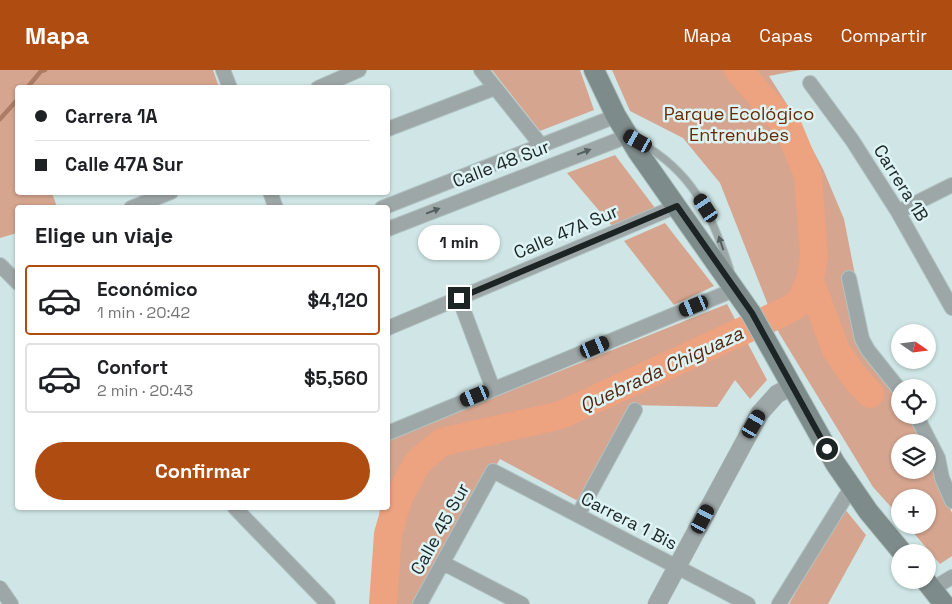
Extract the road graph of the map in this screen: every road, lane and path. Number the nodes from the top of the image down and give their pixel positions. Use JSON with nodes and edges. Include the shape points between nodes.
{"nodes":[{"id":1,"x":223,"y":70,"type":"edge"},
{"id":2,"x":360,"y":70,"type":"edge"},
{"id":3,"x":481,"y":70,"type":"edge"},
{"id":4,"x":594,"y":70,"type":"edge"},
{"id":5,"x":810,"y":83,"type":"dead end"},
{"id":6,"x":229,"y":85,"type":"edge"},
{"id":7,"x":325,"y":85,"type":"edge"},
{"id":8,"x":495,"y":88,"type":"junction"},
{"id":9,"x":616,"y":116,"type":"junction"},
{"id":10,"x":390,"y":129,"type":"edge"},
{"id":11,"x":628,"y":136,"type":"junction"},
{"id":12,"x":541,"y":145,"type":"junction"},
{"id":13,"x":952,"y":185,"type":"edge"},
{"id":14,"x":164,"y":195,"type":"edge"},
{"id":15,"x":138,"y":205,"type":"edge"},
{"id":16,"x":390,"y":205,"type":"edge"},
{"id":17,"x":677,"y":206,"type":"junction"},
{"id":18,"x":898,"y":212,"type":"junction"},
{"id":19,"x":390,"y":228,"type":"edge"},
{"id":20,"x":0,"y":265,"type":"edge"},
{"id":21,"x":849,"y":278,"type":"dead end"},
{"id":22,"x":15,"y":280,"type":"edge"},
{"id":23,"x":736,"y":289,"type":"junction"},
{"id":24,"x":459,"y":298,"type":"junction"},
{"id":25,"x":952,"y":308,"type":"edge"},
{"id":26,"x":390,"y":327,"type":"edge"},
{"id":27,"x":892,"y":379,"type":"edge"},
{"id":28,"x":792,"y":386,"type":"junction"},
{"id":29,"x":493,"y":389,"type":"junction"},
{"id":30,"x":635,"y":410,"type":"dead end"},
{"id":31,"x":921,"y":424,"type":"edge"},
{"id":32,"x":390,"y":432,"type":"edge"},
{"id":33,"x":493,"y":471,"type":"joint"},
{"id":34,"x":851,"y":488,"type":"junction"},
{"id":35,"x":952,"y":501,"type":"edge"},
{"id":36,"x":237,"y":510,"type":"edge"},
{"id":37,"x":578,"y":516,"type":"junction"},
{"id":38,"x":896,"y":544,"type":"edge"},
{"id":39,"x":443,"y":563,"type":"junction"},
{"id":40,"x":677,"y":567,"type":"junction"},
{"id":41,"x":952,"y":577,"type":"edge"},
{"id":42,"x":0,"y":588,"type":"edge"},
{"id":43,"x":934,"y":591,"type":"edge"},
{"id":44,"x":11,"y":604,"type":"edge"},
{"id":45,"x":328,"y":604,"type":"edge"},
{"id":46,"x":420,"y":604,"type":"edge"},
{"id":47,"x":522,"y":604,"type":"edge"},
{"id":48,"x":657,"y":604,"type":"edge"},
{"id":49,"x":748,"y":604,"type":"edge"},
{"id":50,"x":779,"y":604,"type":"edge"}],
"edges":[{"from":1,"to":6,"type":"street"},
{"from":2,"to":7,"type":"street"},
{"from":3,"to":8,"type":"street"},
{"from":4,"to":9,"type":"main road"},
{"from":5,"to":18,"type":"street","name":"Carrera 1B","via":[[852,140]]},
{"from":8,"to":10,"type":"street"},
{"from":8,"to":12,"type":"street"},
{"from":9,"to":11,"type":"main road"},
{"from":9,"to":12,"type":"street","name":"Calle 48 Sur"},
{"from":11,"to":17,"type":"main road"},
{"from":19,"to":11,"type":"street","name":"Calle 48 Sur","one_way":true},
{"from":23,"to":11,"type":"lane","one_way":true,"via":[[716,228],[695,190],[667,159]]},
{"from":12,"to":16,"type":"street","name":"Calle 48 Sur"},
{"from":13,"to":18,"type":"street"},
{"from":14,"to":15,"type":"street"},
{"from":17,"to":23,"type":"main road"},
{"from":17,"to":24,"type":"street","name":"Calle 47A Sur"},
{"from":18,"to":25,"type":"street","name":"Carrera 1B"},
{"from":20,"to":22,"type":"street"},
{"from":21,"to":27,"type":"street","via":[[862,339]]},
{"from":23,"to":28,"type":"main road"},
{"from":23,"to":29,"type":"street"},
{"from":24,"to":26,"type":"street","name":"Calle 47A Sur"},
{"from":24,"to":29,"type":"street"},
{"from":28,"to":34,"type":"main road"},
{"from":28,"to":40,"type":"street","via":[[777,394],[760,413]]},
{"from":29,"to":32,"type":"street"},
{"from":30,"to":37,"type":"street"},
{"from":31,"to":35,"type":"street","via":[[938,458]]},
{"from":33,"to":37,"type":"street","name":"Carrera 1 Bis"},
{"from":33,"to":39,"type":"street","name":"Calle 45 Sur"},
{"from":34,"to":38,"type":"main road"},
{"from":34,"to":50,"type":"street"},
{"from":36,"to":45,"type":"street"},
{"from":37,"to":40,"type":"street","name":"Carrera 1 Bis"},
{"from":39,"to":46,"type":"street","name":"Calle 45 Sur"},
{"from":39,"to":47,"type":"street"},
{"from":40,"to":48,"type":"street"},
{"from":40,"to":49,"type":"street","name":"Carrera 1 Bis"},
{"from":41,"to":43,"type":"street"},
{"from":42,"to":44,"type":"street"}]}
